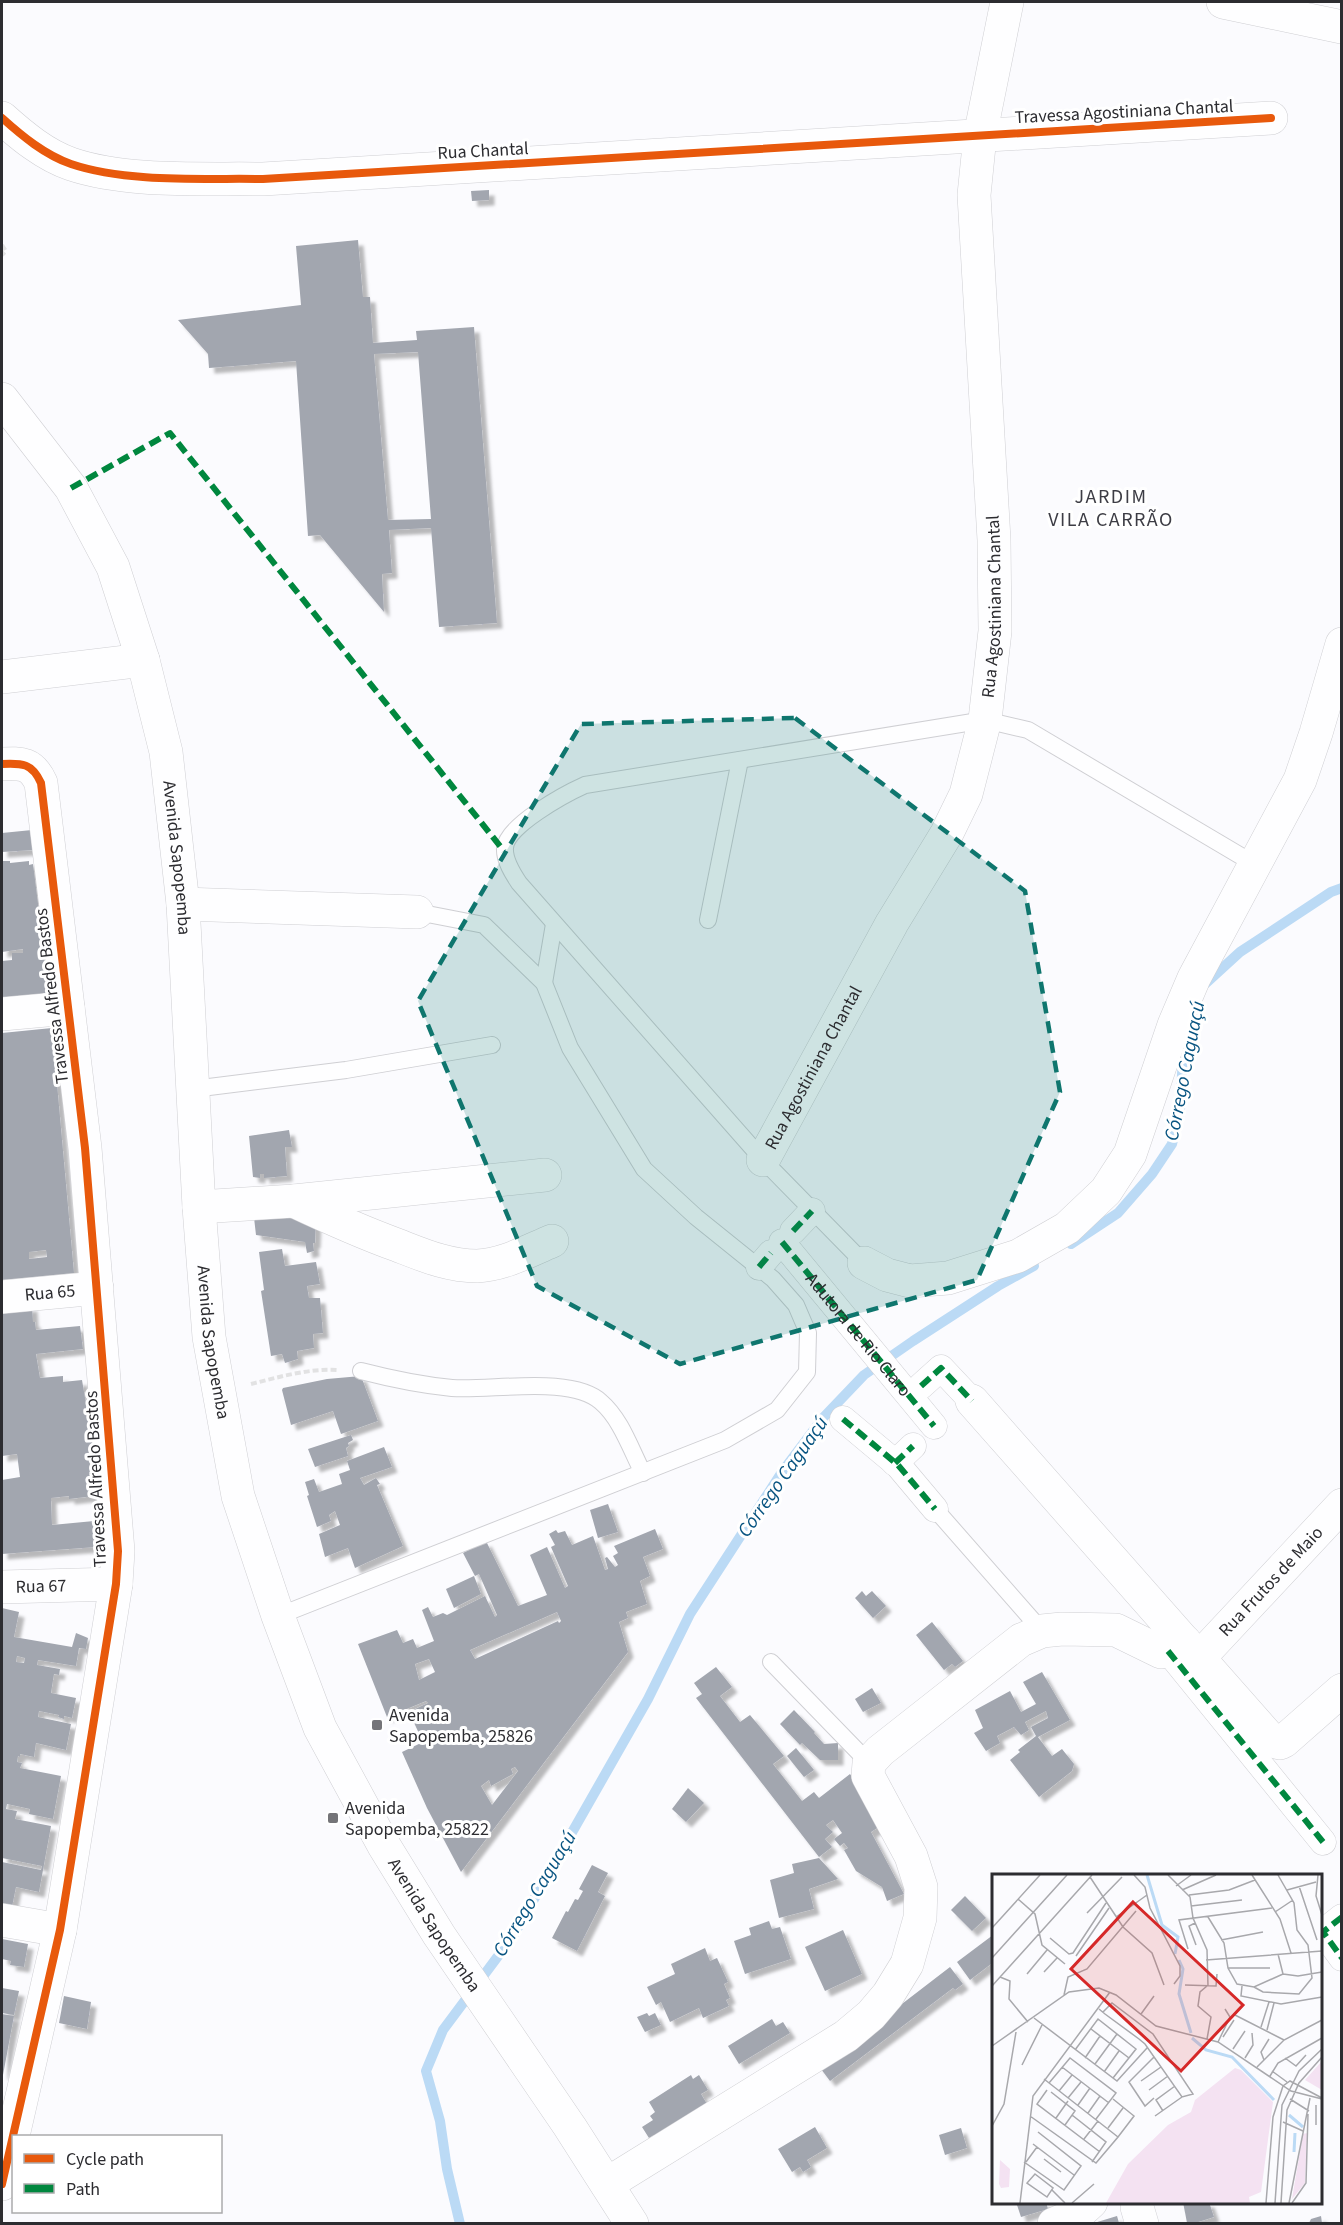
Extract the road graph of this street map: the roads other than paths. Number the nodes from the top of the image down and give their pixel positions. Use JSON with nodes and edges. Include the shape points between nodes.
{"nodes":[{"id":1,"x":1007,"y":2,"type":"edge"},
{"id":2,"x":1223,"y":2,"type":"edge"},
{"id":3,"x":1295,"y":9,"type":"edge"},
{"id":4,"x":1341,"y":27,"type":"edge"},
{"id":5,"x":2,"y":118,"type":"edge"},
{"id":6,"x":1270,"y":118,"type":"dead end"},
{"id":7,"x":980,"y":136,"type":"junction"},
{"id":8,"x":2,"y":399,"type":"edge"},
{"id":9,"x":1341,"y":644,"type":"edge"},
{"id":10,"x":143,"y":660,"type":"junction"},
{"id":11,"x":2,"y":677,"type":"edge"},
{"id":12,"x":985,"y":720,"type":"junction"},
{"id":13,"x":740,"y":760,"type":"junction"},
{"id":14,"x":16,"y":766,"type":"edge"},
{"id":15,"x":1256,"y":865,"type":"junction"},
{"id":16,"x":183,"y":904,"type":"junction"},
{"id":17,"x":417,"y":912,"type":"joint"},
{"id":18,"x":708,"y":920,"type":"dead end"},
{"id":19,"x":554,"y":924,"type":"junction"},
{"id":20,"x":544,"y":983,"type":"junction"},
{"id":21,"x":68,"y":1008,"type":"junction"},
{"id":22,"x":2,"y":1014,"type":"edge"},
{"id":23,"x":492,"y":1046,"type":"dead end"},
{"id":24,"x":193,"y":1089,"type":"junction"},
{"id":25,"x":763,"y":1160,"type":"junction"},
{"id":26,"x":545,"y":1175,"type":"dead end"},
{"id":27,"x":294,"y":1201,"type":"junction"},
{"id":28,"x":199,"y":1207,"type":"junction"},
{"id":29,"x":812,"y":1211,"type":"junction"},
{"id":30,"x":552,"y":1241,"type":"dead end"},
{"id":31,"x":776,"y":1248,"type":"junction"},
{"id":32,"x":864,"y":1263,"type":"joint"},
{"id":33,"x":97,"y":1287,"type":"junction"},
{"id":34,"x":2,"y":1297,"type":"edge"},
{"id":35,"x":362,"y":1371,"type":"road end"},
{"id":36,"x":921,"y":1386,"type":"dead end"},
{"id":37,"x":972,"y":1401,"type":"joint"},
{"id":38,"x":843,"y":1419,"type":"dead end"},
{"id":39,"x":934,"y":1426,"type":"dead end"},
{"id":40,"x":643,"y":1473,"type":"junction"},
{"id":41,"x":1341,"y":1505,"type":"edge"},
{"id":42,"x":935,"y":1509,"type":"joint"},
{"id":43,"x":116,"y":1584,"type":"junction"},
{"id":44,"x":2,"y":1587,"type":"edge"},
{"id":45,"x":278,"y":1616,"type":"junction"},
{"id":46,"x":1042,"y":1631,"type":"junction"},
{"id":47,"x":1184,"y":1650,"type":"junction"},
{"id":48,"x":771,"y":1662,"type":"dead end"},
{"id":49,"x":1341,"y":1690,"type":"edge"},
{"id":50,"x":869,"y":1763,"type":"junction"},
{"id":51,"x":1323,"y":1842,"type":"dead end"},
{"id":52,"x":1341,"y":1917,"type":"edge"},
{"id":53,"x":2,"y":1920,"type":"edge"},
{"id":54,"x":60,"y":1930,"type":"junction"},
{"id":55,"x":1341,"y":1958,"type":"edge"},
{"id":56,"x":13,"y":2135,"type":"edge"},
{"id":57,"x":12,"y":2140,"type":"edge"},
{"id":58,"x":2,"y":2184,"type":"edge"},
{"id":59,"x":607,"y":2184,"type":"junction"},
{"id":60,"x":1089,"y":2204,"type":"edge"},
{"id":61,"x":632,"y":2223,"type":"edge"},
{"id":62,"x":1054,"y":2223,"type":"edge"}],
"edges":[{"from":1,"to":7,"type":"street","name":"Rua Agostiniana Chantal"},
{"from":2,"to":3,"type":"street"},
{"from":3,"to":4,"type":"street"},
{"from":5,"to":7,"type":"street","name":"Rua Chantal","via":[[30,142],[69,164],[158,177],[263,179]]},
{"from":6,"to":7,"type":"street","name":"Travessa Agostiniana Chantal"},
{"from":7,"to":12,"type":"street","name":"Rua Agostiniana Chantal","via":[[974,195],[995,574],[995,631]]},
{"from":8,"to":10,"type":"street","name":"Avenida Sapopemba","via":[[71,488],[113,567]]},
{"from":9,"to":15,"type":"street","via":[[1300,780]]},
{"from":10,"to":11,"type":"street"},
{"from":10,"to":16,"type":"street","name":"Avenida Sapopemba","via":[[166,752]]},
{"from":12,"to":13,"type":"lane"},
{"from":12,"to":15,"type":"lane","via":[[1028,730]]},
{"from":12,"to":25,"type":"street","name":"Rua Agostiniana Chantal","via":[[966,794],[947,833],[892,923]]},
{"from":13,"to":18,"type":"lane"},
{"from":13,"to":19,"type":"lane","via":[[585,785],[511,833],[504,851],[512,874]]},
{"from":14,"to":21,"type":"street","name":"Travessa Alfredo Bastos","via":[[37,773],[42,783]]},
{"from":15,"to":32,"type":"street","via":[[1194,978],[1130,1154],[1106,1191],[1067,1228],[1018,1256],[948,1278],[910,1281]]},
{"from":16,"to":17,"type":"street"},
{"from":16,"to":24,"type":"street","name":"Avenida Sapopemba"},
{"from":17,"to":20,"type":"lane","via":[[484,925]]},
{"from":19,"to":20,"type":"lane"},
{"from":19,"to":25,"type":"lane"},
{"from":20,"to":31,"type":"lane","via":[[570,1048],[644,1169],[696,1217]]},
{"from":21,"to":22,"type":"street"},
{"from":21,"to":33,"type":"street","name":"Travessa Alfredo Bastos"},
{"from":23,"to":24,"type":"lane"},
{"from":24,"to":28,"type":"street","name":"Avenida Sapopemba"},
{"from":25,"to":29,"type":"lane"},
{"from":26,"to":27,"type":"street"},
{"from":27,"to":28,"type":"street"},
{"from":27,"to":30,"type":"street","via":[[346,1226],[455,1264],[479,1266],[506,1260]]},
{"from":28,"to":45,"type":"street","name":"Avenida Sapopemba","via":[[209,1337],[238,1496]]},
{"from":29,"to":31,"type":"street"},
{"from":29,"to":32,"type":"lane"},
{"from":31,"to":39,"type":"street","name":"Adutora de Rio Claro"},
{"from":31,"to":40,"type":"lane","via":[[773,1279],[796,1305],[808,1333],[807,1372],[777,1410],[725,1440]]},
{"from":33,"to":34,"type":"street","name":"Rua 65"},
{"from":33,"to":43,"type":"street","name":"Travessa Alfredo Bastos","via":[[118,1551]]},
{"from":35,"to":40,"type":"lane","via":[[404,1382],[455,1388],[562,1387],[585,1391],[613,1415]]},
{"from":36,"to":37,"type":"street","via":[[941,1368]]},
{"from":37,"to":47,"type":"street"},
{"from":38,"to":42,"type":"street","via":[[904,1455]]},
{"from":40,"to":45,"type":"lane"},
{"from":41,"to":47,"type":"street","name":"Rua Frutos de Maio"},
{"from":42,"to":46,"type":"lane"},
{"from":43,"to":44,"type":"street","name":"Rua 67"},
{"from":43,"to":54,"type":"street","name":"Travessa Alfredo Bastos"},
{"from":45,"to":59,"type":"street","name":"Avenida Sapopemba","via":[[320,1728],[382,1844]]},
{"from":46,"to":47,"type":"street","via":[[1116,1630],[1161,1652]]},
{"from":46,"to":50,"type":"street","via":[[1021,1640]]},
{"from":47,"to":49,"type":"street","via":[[1275,1742],[1284,1741]]},
{"from":47,"to":51,"type":"street"},
{"from":48,"to":50,"type":"lane"},
{"from":50,"to":59,"type":"street","via":[[868,1776],[911,1856],[921,1887],[920,1918],[907,1964],[888,1995],[846,2036]]},
{"from":52,"to":55,"type":"street","via":[[1323,1932]]},
{"from":53,"to":54,"type":"street"},
{"from":54,"to":56,"type":"street","name":"Travessa Alfredo Bastos"},
{"from":57,"to":58,"type":"street","name":"Travessa Alfredo Bastos"},
{"from":59,"to":61,"type":"street","name":"Avenida Sapopemba"},
{"from":60,"to":62,"type":"street","via":[[1079,2213]]}]}
